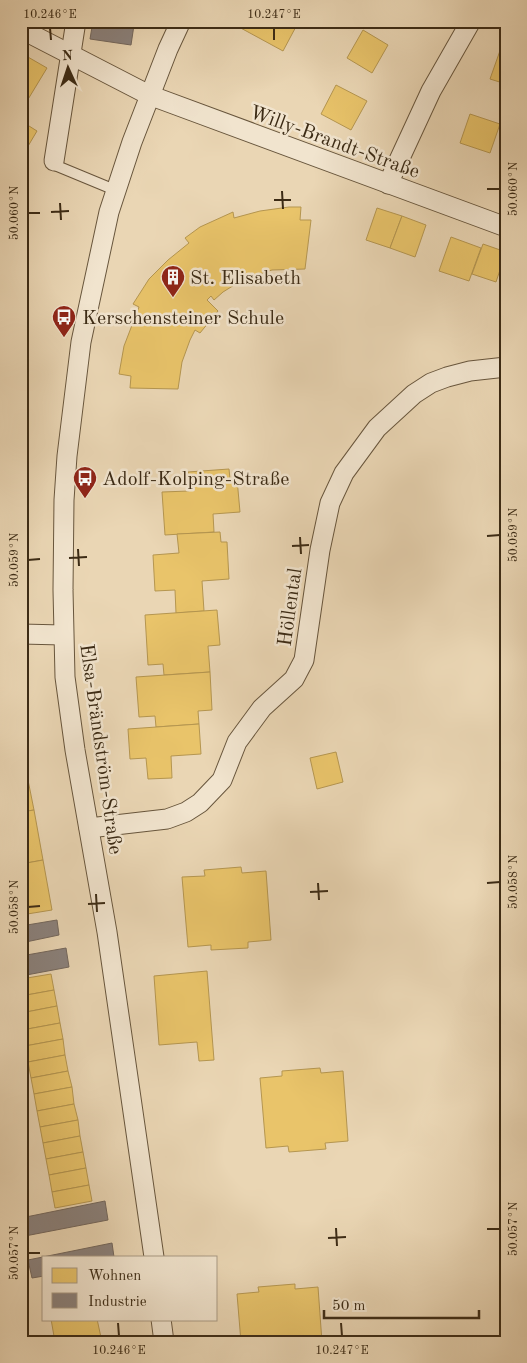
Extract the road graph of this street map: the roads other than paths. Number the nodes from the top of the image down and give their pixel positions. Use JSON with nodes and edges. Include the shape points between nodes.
{"nodes":[{"id":1,"x":76,"y":21,"type":"edge"},
{"id":2,"x":181,"y":21,"type":"edge"},
{"id":3,"x":470,"y":21,"type":"edge"},
{"id":4,"x":21,"y":29,"type":"edge"},
{"id":5,"x":70,"y":55,"type":"junction"},
{"id":6,"x":150,"y":95,"type":"junction"},
{"id":7,"x":54,"y":161,"type":"joint"},
{"id":8,"x":388,"y":184,"type":"junction"},
{"id":9,"x":115,"y":190,"type":"junction"},
{"id":10,"x":506,"y":227,"type":"edge"},
{"id":11,"x":506,"y":367,"type":"edge"},
{"id":12,"x":21,"y":634,"type":"edge"},
{"id":13,"x":63,"y":635,"type":"junction"},
{"id":14,"x":89,"y":828,"type":"junction"},
{"id":15,"x":154,"y":1256,"type":"edge"},
{"id":16,"x":161,"y":1320,"type":"edge"},
{"id":17,"x":164,"y":1342,"type":"edge"}],
"edges":[{"from":1,"to":5,"type":"street"},
{"from":2,"to":6,"type":"street","name":"Elsa-Brändström-Straße"},
{"from":3,"to":8,"type":"street","via":[[431,91]]},
{"from":4,"to":5,"type":"street","name":"Willy-Brandt-Straße"},
{"from":5,"to":6,"type":"street","name":"Willy-Brandt-Straße"},
{"from":5,"to":7,"type":"street"},
{"from":6,"to":8,"type":"street","name":"Willy-Brandt-Straße"},
{"from":6,"to":9,"type":"street","name":"Elsa-Brändström-Straße"},
{"from":7,"to":9,"type":"lane","via":[[57,166]]},
{"from":8,"to":10,"type":"street","name":"Willy-Brandt-Straße"},
{"from":9,"to":13,"type":"street","name":"Elsa-Brändström-Straße","via":[[91,293],[74,390],[64,500]]},
{"from":11,"to":14,"type":"street","name":"Höllental","via":[[447,376],[414,394],[377,428],[344,473],[330,503],[304,660],[294,679],[262,708],[237,742],[222,780],[200,803],[179,815]]},
{"from":12,"to":13,"type":"street"},
{"from":13,"to":14,"type":"street","name":"Elsa-Brändström-Straße","via":[[65,677]]},
{"from":14,"to":15,"type":"street","name":"Elsa-Brändström-Straße"},
{"from":16,"to":17,"type":"street"}]}
